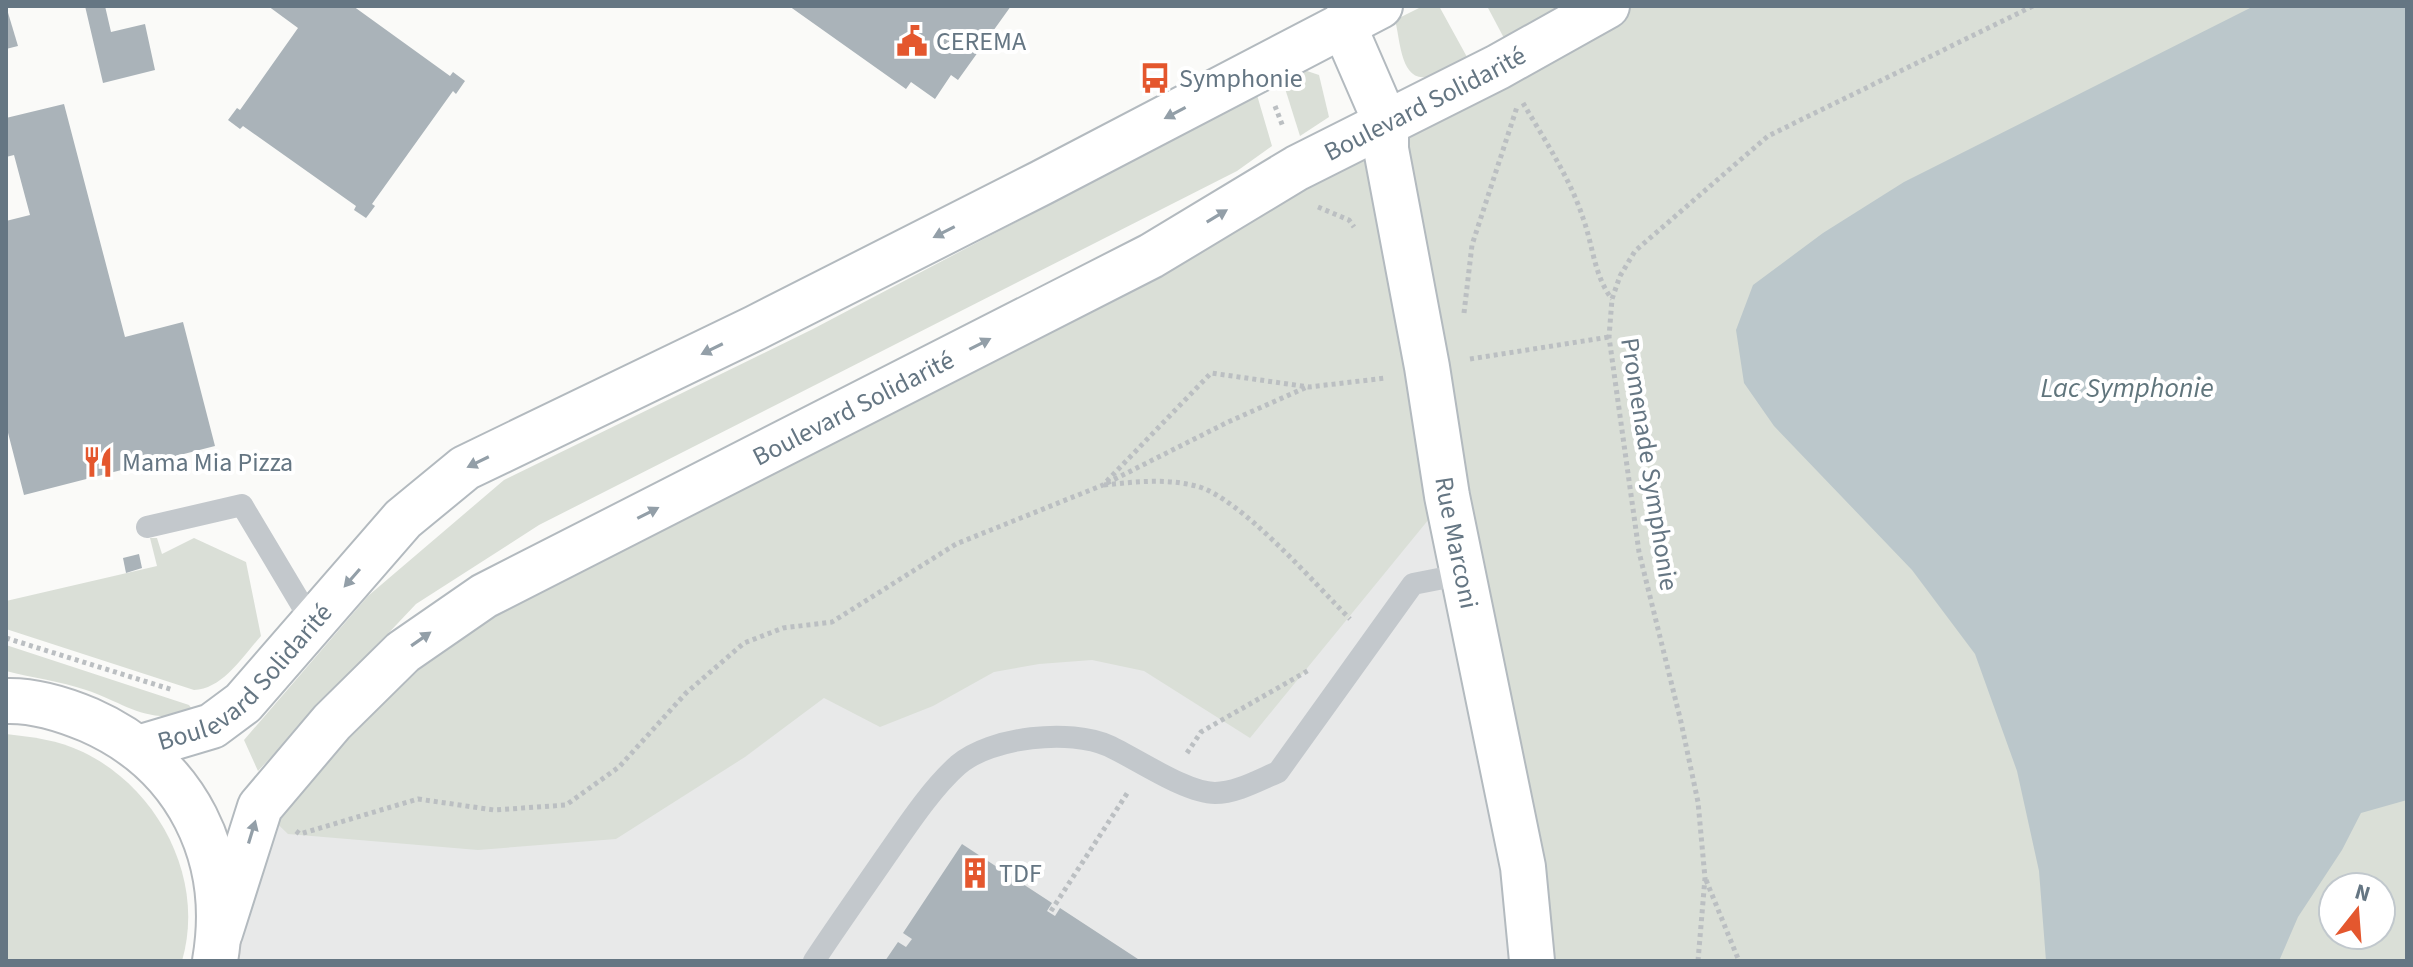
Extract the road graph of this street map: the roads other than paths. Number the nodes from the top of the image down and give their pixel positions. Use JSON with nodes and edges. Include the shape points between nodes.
{"nodes":[{"id":1,"x":1607,"y":6,"type":"edge"},
{"id":2,"x":1362,"y":15,"type":"edge"},
{"id":3,"x":1386,"y":123,"type":"junction"},
{"id":4,"x":147,"y":527,"type":"dead end"},
{"id":5,"x":1464,"y":574,"type":"junction"},
{"id":6,"x":313,"y":624,"type":"junction"},
{"id":7,"x":11,"y":698,"type":"edge"},
{"id":8,"x":138,"y":748,"type":"junction"},
{"id":9,"x":218,"y":947,"type":"edge"},
{"id":10,"x":814,"y":961,"type":"edge"},
{"id":11,"x":1532,"y":961,"type":"edge"}],
"edges":[{"from":1,"to":3,"type":"main road","name":"Boulevard Solidarité"},
{"from":2,"to":3,"type":"main road","name":"Rue Marconi"},
{"from":2,"to":6,"type":"main road","name":"Boulevard Solidarité","one_way":true,"via":[[755,328],[465,468],[403,519]]},
{"from":3,"to":5,"type":"main road","name":"Rue Marconi","via":[[1386,149]]},
{"from":9,"to":3,"type":"main road","name":"Boulevard Solidarité","one_way":true,"via":[[260,807],[332,722],[403,652],[484,596],[1137,264],[1297,168]]},
{"from":4,"to":6,"type":"lane","via":[[242,505]]},
{"from":5,"to":10,"type":"lane","via":[[1413,584],[1278,772],[1243,787],[1214,793],[1171,778],[1106,744],[1070,737],[1033,737],[959,764],[908,823]]},
{"from":5,"to":11,"type":"main road","name":"Rue Marconi","via":[[1523,867]]},
{"from":6,"to":8,"type":"main road","name":"Boulevard Solidarité","via":[[243,703],[212,726]]},
{"from":7,"to":8,"type":"main road","via":[[69,711]]},
{"from":8,"to":9,"type":"main road","via":[[168,774],[193,810],[210,849],[219,891]]}]}
